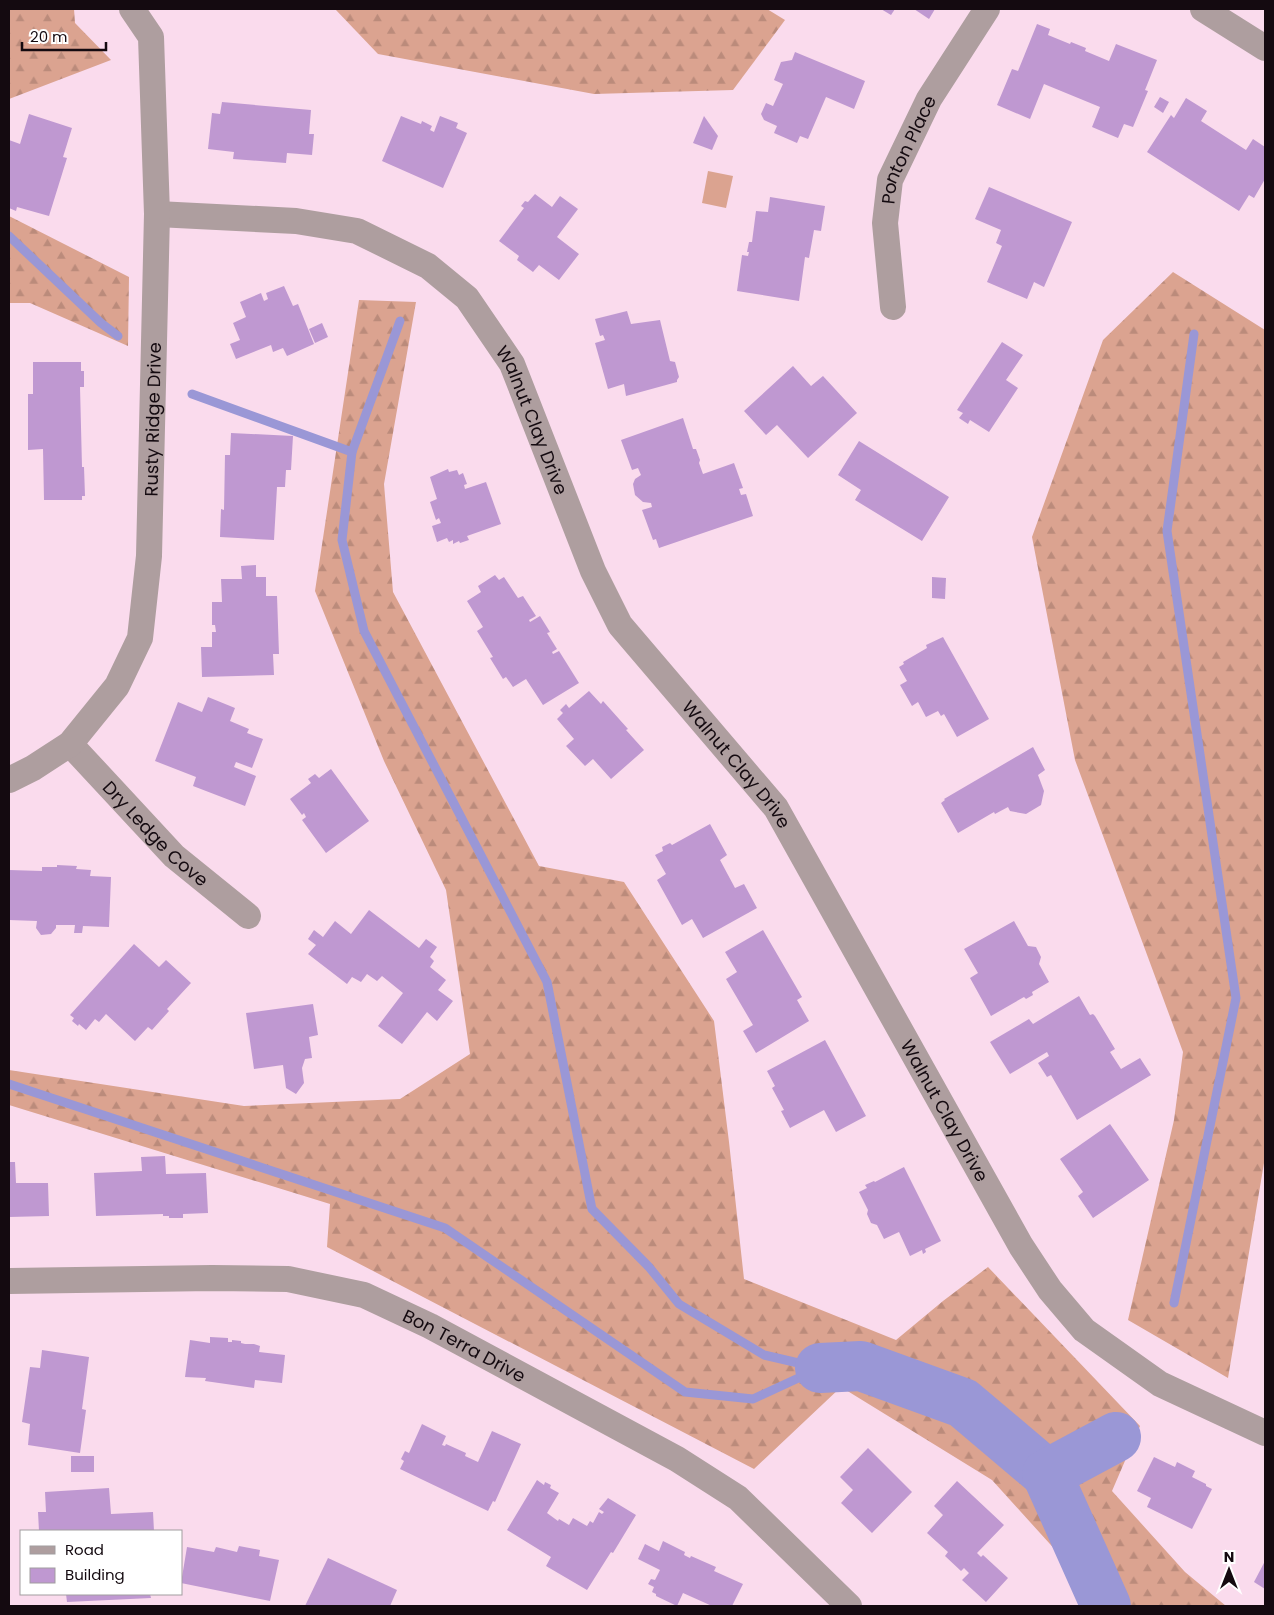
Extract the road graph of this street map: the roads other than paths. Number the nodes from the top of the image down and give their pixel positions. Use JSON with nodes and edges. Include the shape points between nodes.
{"nodes":[{"id":1,"x":132,"y":9,"type":"edge"},
{"id":2,"x":987,"y":9,"type":"edge"},
{"id":3,"x":1203,"y":9,"type":"edge"},
{"id":4,"x":1265,"y":48,"type":"edge"},
{"id":5,"x":157,"y":214,"type":"junction"},
{"id":6,"x":893,"y":307,"type":"dead end"},
{"id":7,"x":70,"y":744,"type":"junction"},
{"id":8,"x":9,"y":780,"type":"edge"},
{"id":9,"x":248,"y":916,"type":"dead end"},
{"id":10,"x":9,"y":1281,"type":"edge"},
{"id":11,"x":1265,"y":1433,"type":"edge"},
{"id":12,"x":849,"y":1606,"type":"edge"}],
"edges":[{"from":1,"to":5,"type":"street","name":"Rusty Ridge Drive","via":[[152,37]]},
{"from":2,"to":6,"type":"street","name":"Ponton Place","via":[[929,99],[890,180],[885,223]]},
{"from":3,"to":4,"type":"street"},
{"from":5,"to":7,"type":"street","name":"Rusty Ridge Drive","via":[[149,556],[140,638],[117,686]]},
{"from":5,"to":11,"type":"street","name":"Walnut Clay Drive","via":[[296,221],[357,231],[428,266],[467,298],[512,364],[593,570],[620,624],[776,808],[1021,1246],[1050,1290],[1084,1330],[1160,1384]]},
{"from":7,"to":8,"type":"street","name":"Rusty Ridge Drive"},
{"from":7,"to":9,"type":"street","name":"Dry Ledge Cove","via":[[174,856]]},
{"from":10,"to":12,"type":"street","name":"Bon Terra Drive","via":[[288,1279],[364,1295],[430,1326],[651,1445],[738,1498]]}]}
